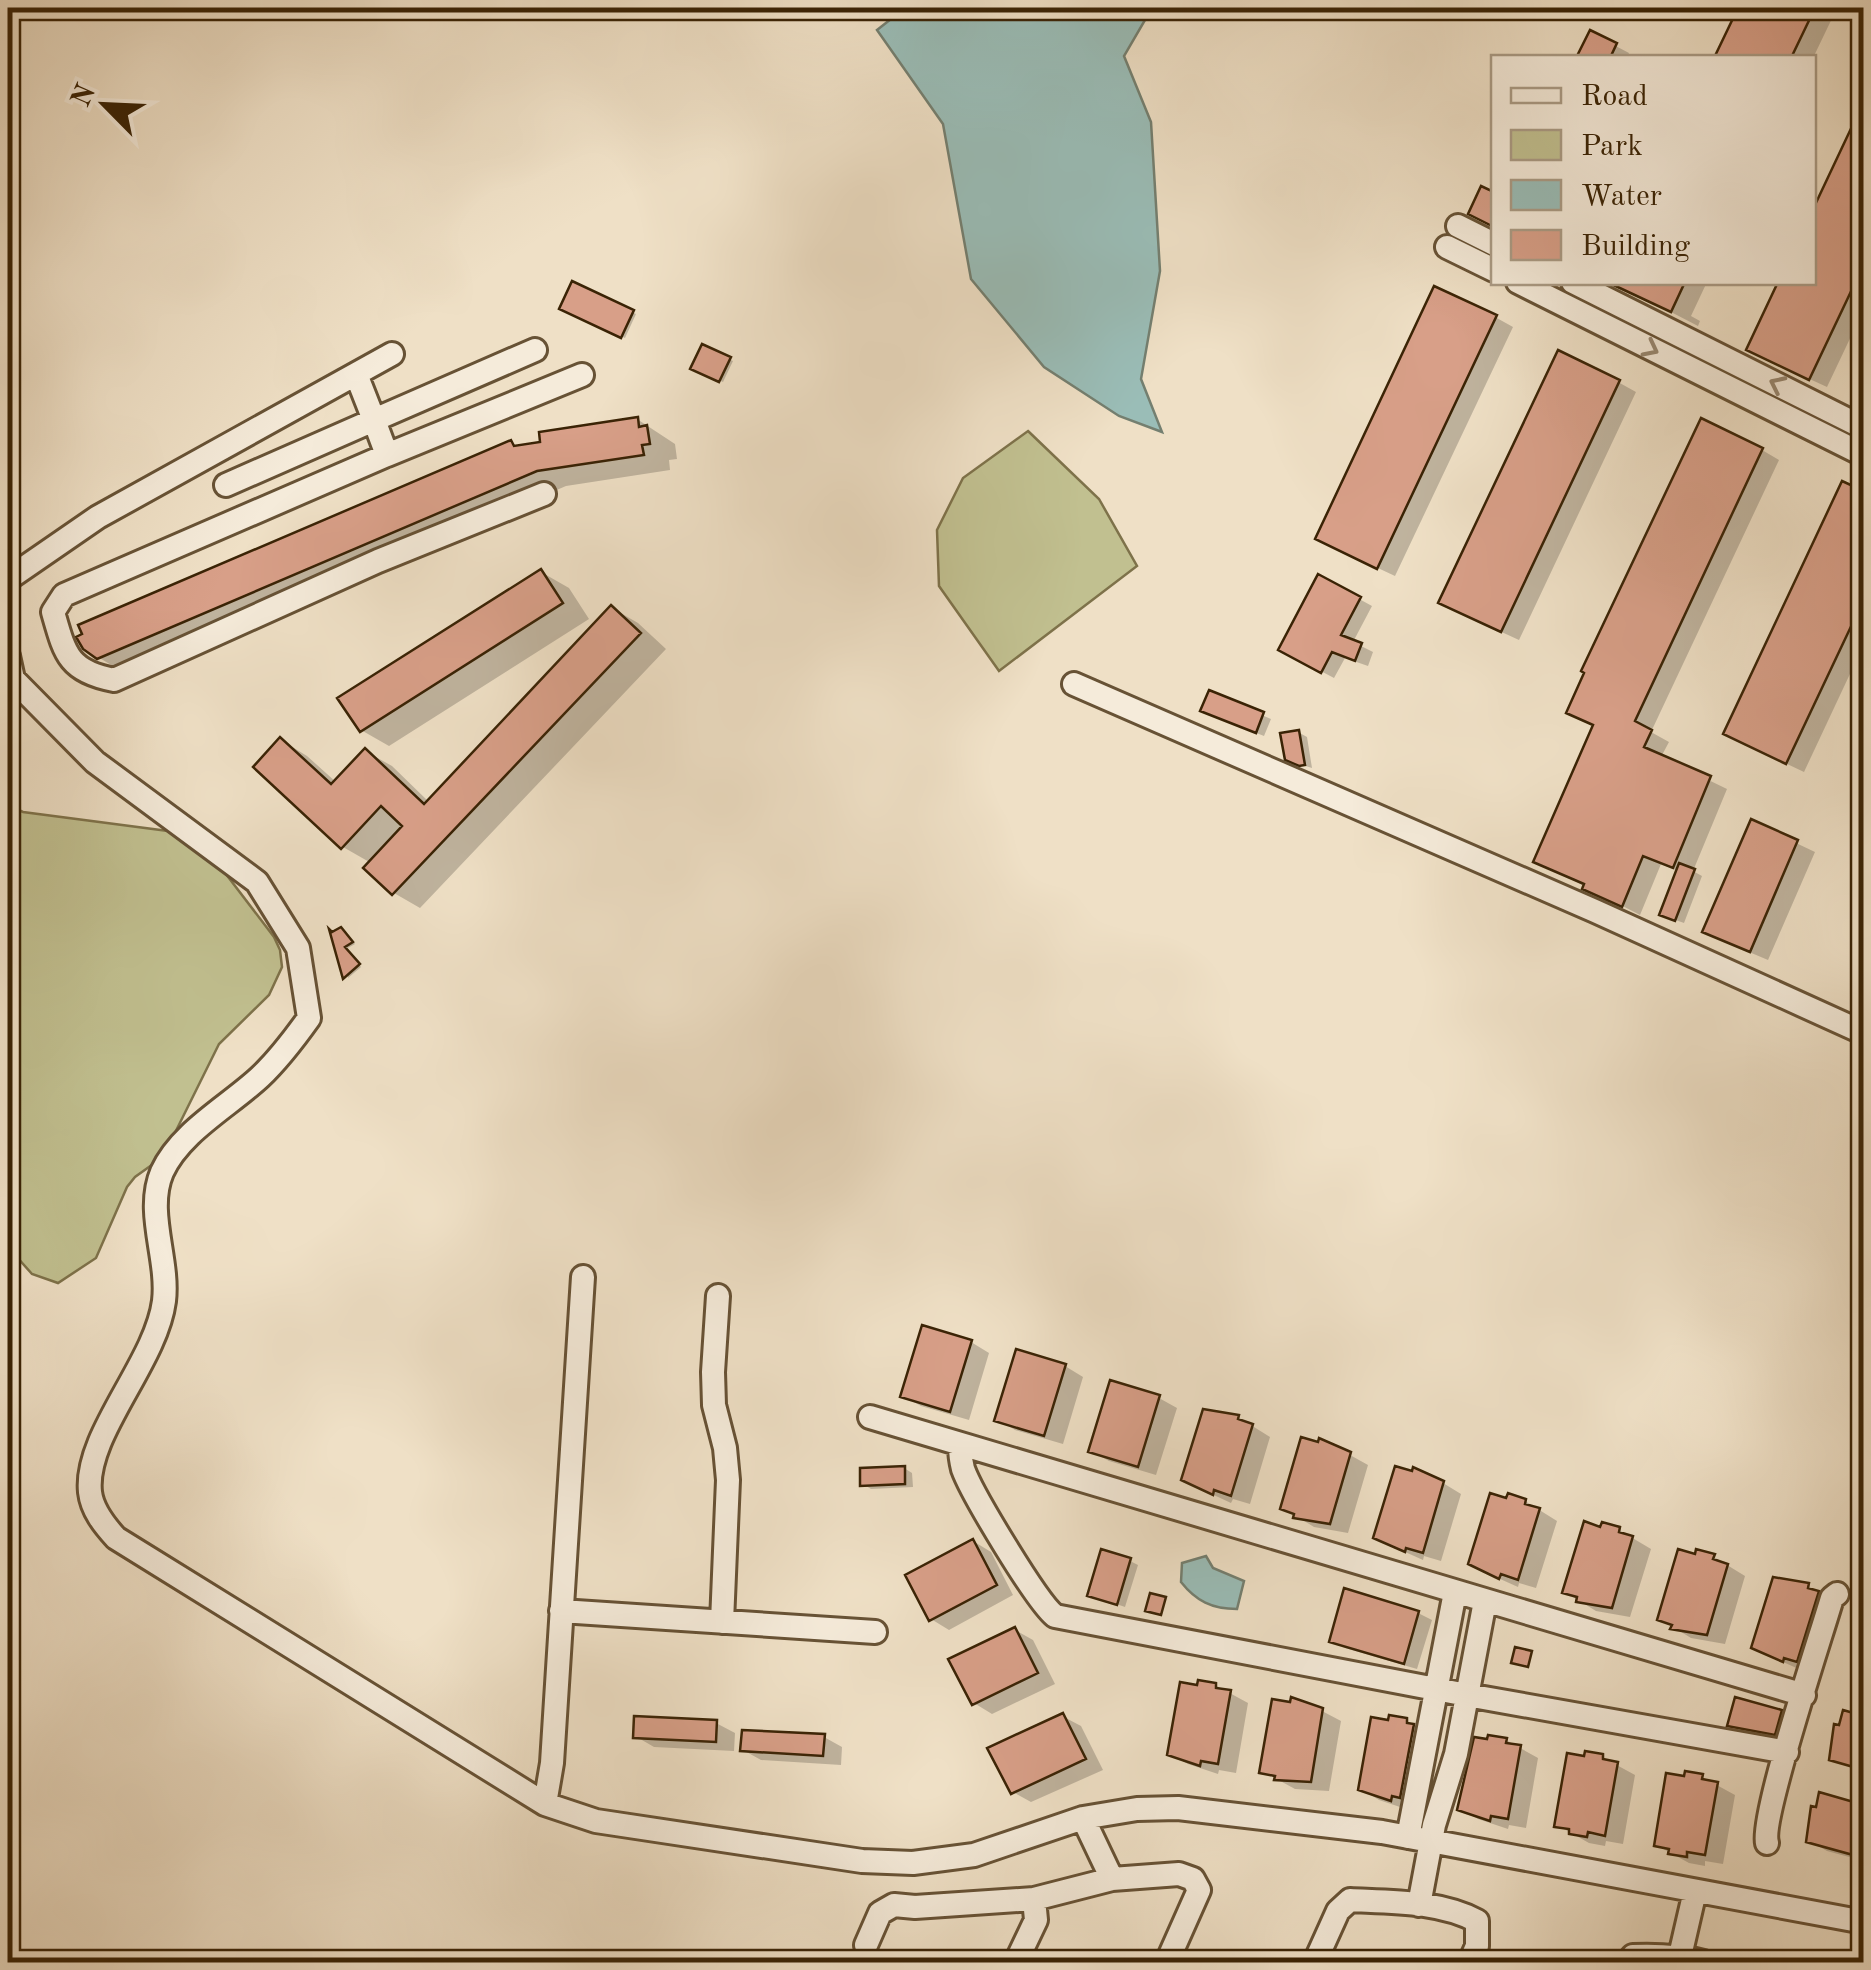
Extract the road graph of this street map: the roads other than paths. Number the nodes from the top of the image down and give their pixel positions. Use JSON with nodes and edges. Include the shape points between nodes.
{"nodes":[{"id":1,"x":1491,"y":243,"type":"edge"},
{"id":2,"x":1491,"y":268,"type":"edge"},
{"id":3,"x":1524,"y":285,"type":"edge"},
{"id":4,"x":1572,"y":285,"type":"edge"},
{"id":5,"x":1577,"y":285,"type":"edge"},
{"id":6,"x":1564,"y":305,"type":"junction"},
{"id":7,"x":535,"y":350,"type":"dead end"},
{"id":8,"x":1710,"y":350,"type":"junction"},
{"id":9,"x":392,"y":354,"type":"dead end"},
{"id":10,"x":1698,"y":372,"type":"junction"},
{"id":11,"x":356,"y":374,"type":"junction"},
{"id":12,"x":582,"y":375,"type":"dead end"},
{"id":13,"x":1838,"y":414,"type":"junction"},
{"id":14,"x":374,"y":420,"type":"junction"},
{"id":15,"x":1864,"y":428,"type":"edge"},
{"id":16,"x":1829,"y":438,"type":"junction"},
{"id":17,"x":1864,"y":455,"type":"edge"},
{"id":18,"x":388,"y":456,"type":"junction"},
{"id":19,"x":226,"y":486,"type":"dead end"},
{"id":20,"x":544,"y":494,"type":"dead end"},
{"id":21,"x":8,"y":578,"type":"edge"},
{"id":22,"x":8,"y":656,"type":"edge"},
{"id":23,"x":1074,"y":684,"type":"dead end"},
{"id":24,"x":1864,"y":1033,"type":"edge"},
{"id":25,"x":583,"y":1277,"type":"dead end"},
{"id":26,"x":718,"y":1296,"type":"dead end"},
{"id":27,"x":870,"y":1417,"type":"dead end"},
{"id":28,"x":960,"y":1446,"type":"junction"},
{"id":29,"x":1455,"y":1592,"type":"junction"},
{"id":30,"x":1837,"y":1594,"type":"dead end"},
{"id":31,"x":1486,"y":1601,"type":"junction"},
{"id":32,"x":561,"y":1611,"type":"junction"},
{"id":33,"x":722,"y":1622,"type":"junction"},
{"id":34,"x":876,"y":1632,"type":"dead end"},
{"id":35,"x":1435,"y":1689,"type":"junction"},
{"id":36,"x":1466,"y":1695,"type":"junction"},
{"id":37,"x":1804,"y":1695,"type":"junction"},
{"id":38,"x":1787,"y":1752,"type":"junction"},
{"id":39,"x":545,"y":1804,"type":"junction"},
{"id":40,"x":1083,"y":1818,"type":"junction"},
{"id":41,"x":1420,"y":1839,"type":"junction"},
{"id":42,"x":1767,"y":1843,"type":"dead end"},
{"id":43,"x":1112,"y":1880,"type":"junction"},
{"id":44,"x":1696,"y":1891,"type":"junction"},
{"id":45,"x":1034,"y":1900,"type":"junction"},
{"id":46,"x":1419,"y":1905,"type":"junction"},
{"id":47,"x":1864,"y":1922,"type":"edge"},
{"id":48,"x":866,"y":1945,"type":"dead end"},
{"id":49,"x":1680,"y":1956,"type":"junction"},
{"id":50,"x":1016,"y":1962,"type":"edge"},
{"id":51,"x":1168,"y":1962,"type":"edge"},
{"id":52,"x":1316,"y":1962,"type":"edge"},
{"id":53,"x":1470,"y":1962,"type":"edge"},
{"id":54,"x":1628,"y":1962,"type":"edge"},
{"id":55,"x":1704,"y":1962,"type":"edge"}],
"edges":[{"from":1,"to":2,"type":"street","via":[[1452,236]]},
{"from":3,"to":6,"type":"street"},
{"from":4,"to":6,"type":"street"},
{"from":5,"to":8,"type":"street"},
{"from":6,"to":10,"type":"street","one_way":true},
{"from":7,"to":14,"type":"street"},
{"from":8,"to":10,"type":"street"},
{"from":13,"to":8,"type":"street","one_way":true},
{"from":9,"to":11,"type":"street"},
{"from":10,"to":16,"type":"street"},
{"from":11,"to":14,"type":"street"},
{"from":11,"to":21,"type":"street","via":[[98,516]]},
{"from":12,"to":18,"type":"street"},
{"from":13,"to":15,"type":"street"},
{"from":13,"to":16,"type":"street"},
{"from":14,"to":18,"type":"street"},
{"from":14,"to":19,"type":"street"},
{"from":16,"to":17,"type":"street"},
{"from":18,"to":20,"type":"street","via":[[64,595],[53,612],[73,665],[114,680]]},
{"from":22,"to":39,"type":"street","via":[[13,680],[96,762],[257,882],[298,948],[309,1018],[262,1075],[185,1141],[163,1171],[156,1193],[161,1318],[107,1427],[91,1478],[95,1509],[124,1544]]},
{"from":23,"to":24,"type":"street"},
{"from":25,"to":32,"type":"street"},
{"from":26,"to":33,"type":"street","via":[[712,1372],[728,1480]]},
{"from":27,"to":28,"type":"street"},
{"from":28,"to":29,"type":"street"},
{"from":28,"to":35,"type":"street","via":[[964,1473],[1037,1597],[1056,1616]]},
{"from":29,"to":31,"type":"street"},
{"from":29,"to":35,"type":"street"},
{"from":30,"to":37,"type":"street"},
{"from":31,"to":36,"type":"street"},
{"from":31,"to":37,"type":"street"},
{"from":32,"to":33,"type":"street"},
{"from":32,"to":39,"type":"street"},
{"from":33,"to":34,"type":"street"},
{"from":35,"to":36,"type":"street"},
{"from":35,"to":41,"type":"street"},
{"from":36,"to":38,"type":"street"},
{"from":36,"to":41,"type":"street","via":[[1452,1772]]},
{"from":37,"to":38,"type":"street"},
{"from":38,"to":42,"type":"street","via":[[1764,1833]]},
{"from":39,"to":40,"type":"street","via":[[596,1821],[913,1863],[974,1855]]},
{"from":40,"to":41,"type":"street","via":[[1178,1808]]},
{"from":40,"to":43,"type":"street"},
{"from":41,"to":44,"type":"street"},
{"from":41,"to":46,"type":"street"},
{"from":43,"to":45,"type":"street"},
{"from":43,"to":51,"type":"street","via":[[1179,1874],[1193,1879],[1199,1890]]},
{"from":44,"to":47,"type":"street"},
{"from":44,"to":49,"type":"street"},
{"from":45,"to":48,"type":"street","via":[[894,1905],[880,1913]]},
{"from":45,"to":50,"type":"street","via":[[1036,1920]]},
{"from":46,"to":52,"type":"street","via":[[1350,1900],[1338,1911]]},
{"from":46,"to":53,"type":"street","via":[[1476,1921]]},
{"from":49,"to":54,"type":"street","via":[[1633,1956]]},
{"from":49,"to":55,"type":"street"}]}
